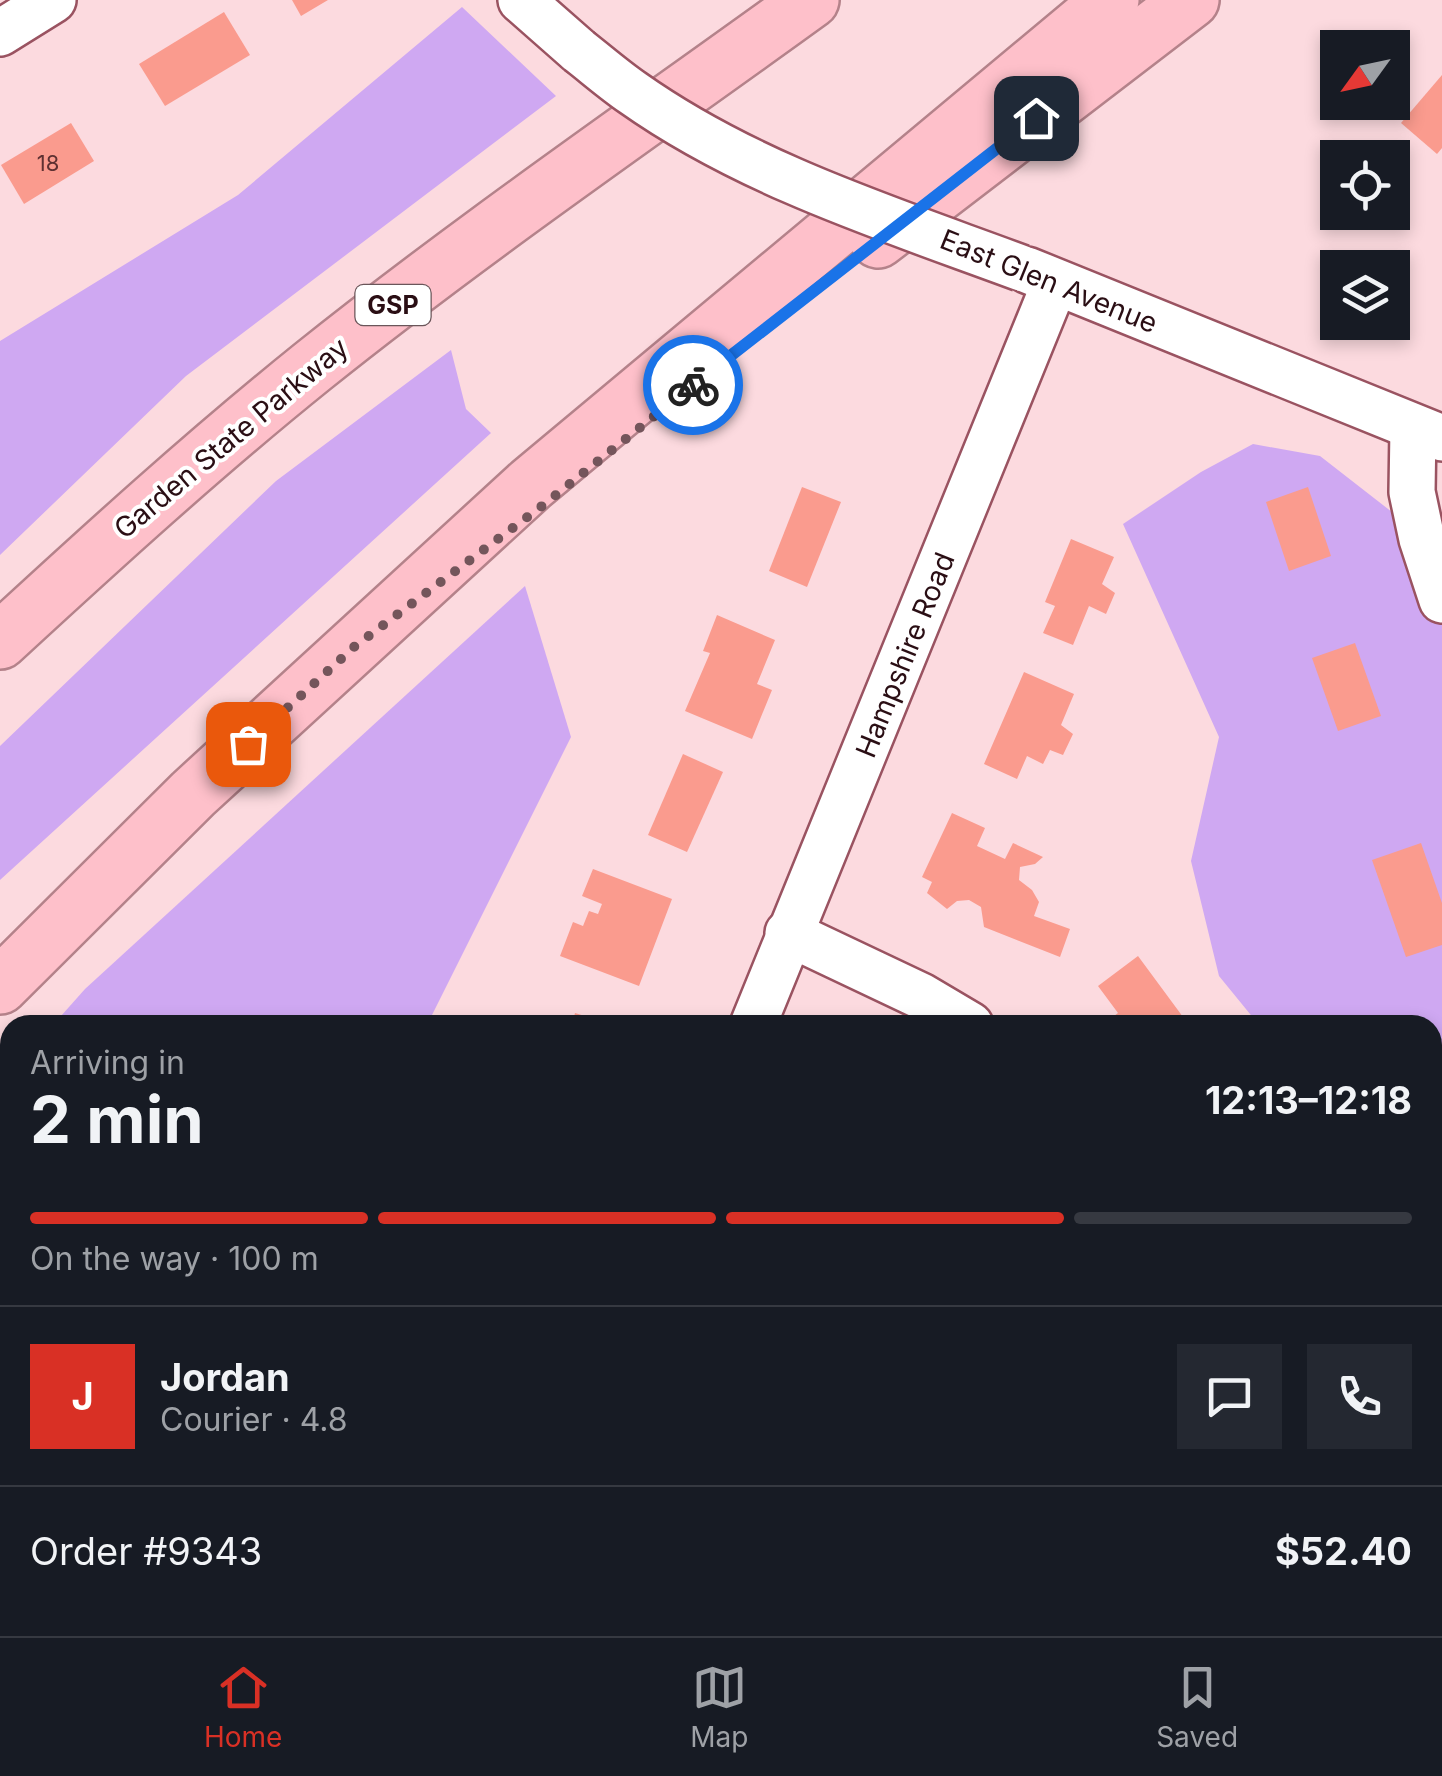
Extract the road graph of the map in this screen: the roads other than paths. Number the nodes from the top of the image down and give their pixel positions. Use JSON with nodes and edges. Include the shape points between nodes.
{"nodes":[{"id":1,"x":53,"y":0,"type":"edge"},
{"id":2,"x":521,"y":0,"type":"edge"},
{"id":3,"x":811,"y":0,"type":"edge"},
{"id":4,"x":1111,"y":0,"type":"edge"},
{"id":5,"x":1191,"y":0,"type":"edge"},
{"id":6,"x":0,"y":33,"type":"edge"},
{"id":7,"x":1038,"y":276,"type":"junction"},
{"id":8,"x":1428,"y":433,"type":"edge"},
{"id":9,"x":1442,"y":600,"type":"edge"},
{"id":10,"x":0,"y":642,"type":"edge"},
{"id":11,"x":354,"y":647,"type":"junction"},
{"id":12,"x":788,"y":933,"type":"junction"},
{"id":13,"x":0,"y":986,"type":"edge"},
{"id":14,"x":756,"y":1015,"type":"edge"},
{"id":15,"x":953,"y":1015,"type":"edge"}],
"edges":[{"from":1,"to":6,"type":"street"},
{"from":2,"to":7,"type":"street","name":"East Glen Avenue","bridge":true,"via":[[633,94],[781,176]]},
{"from":3,"to":10,"type":"highway","name":"Garden State Parkway","number":"GSP","via":[[310,368]]},
{"from":4,"to":11,"type":"highway","via":[[531,484]]},
{"from":5,"to":11,"type":"highway"},
{"from":7,"to":8,"type":"street","name":"East Glen Avenue"},
{"from":7,"to":12,"type":"street","name":"Hampshire Road","via":[[855,779]]},
{"from":8,"to":9,"type":"street","via":[[1412,492]]},
{"from":11,"to":13,"type":"highway"},
{"from":12,"to":14,"type":"street","name":"Hampshire Road"},
{"from":12,"to":15,"type":"street"}]}
